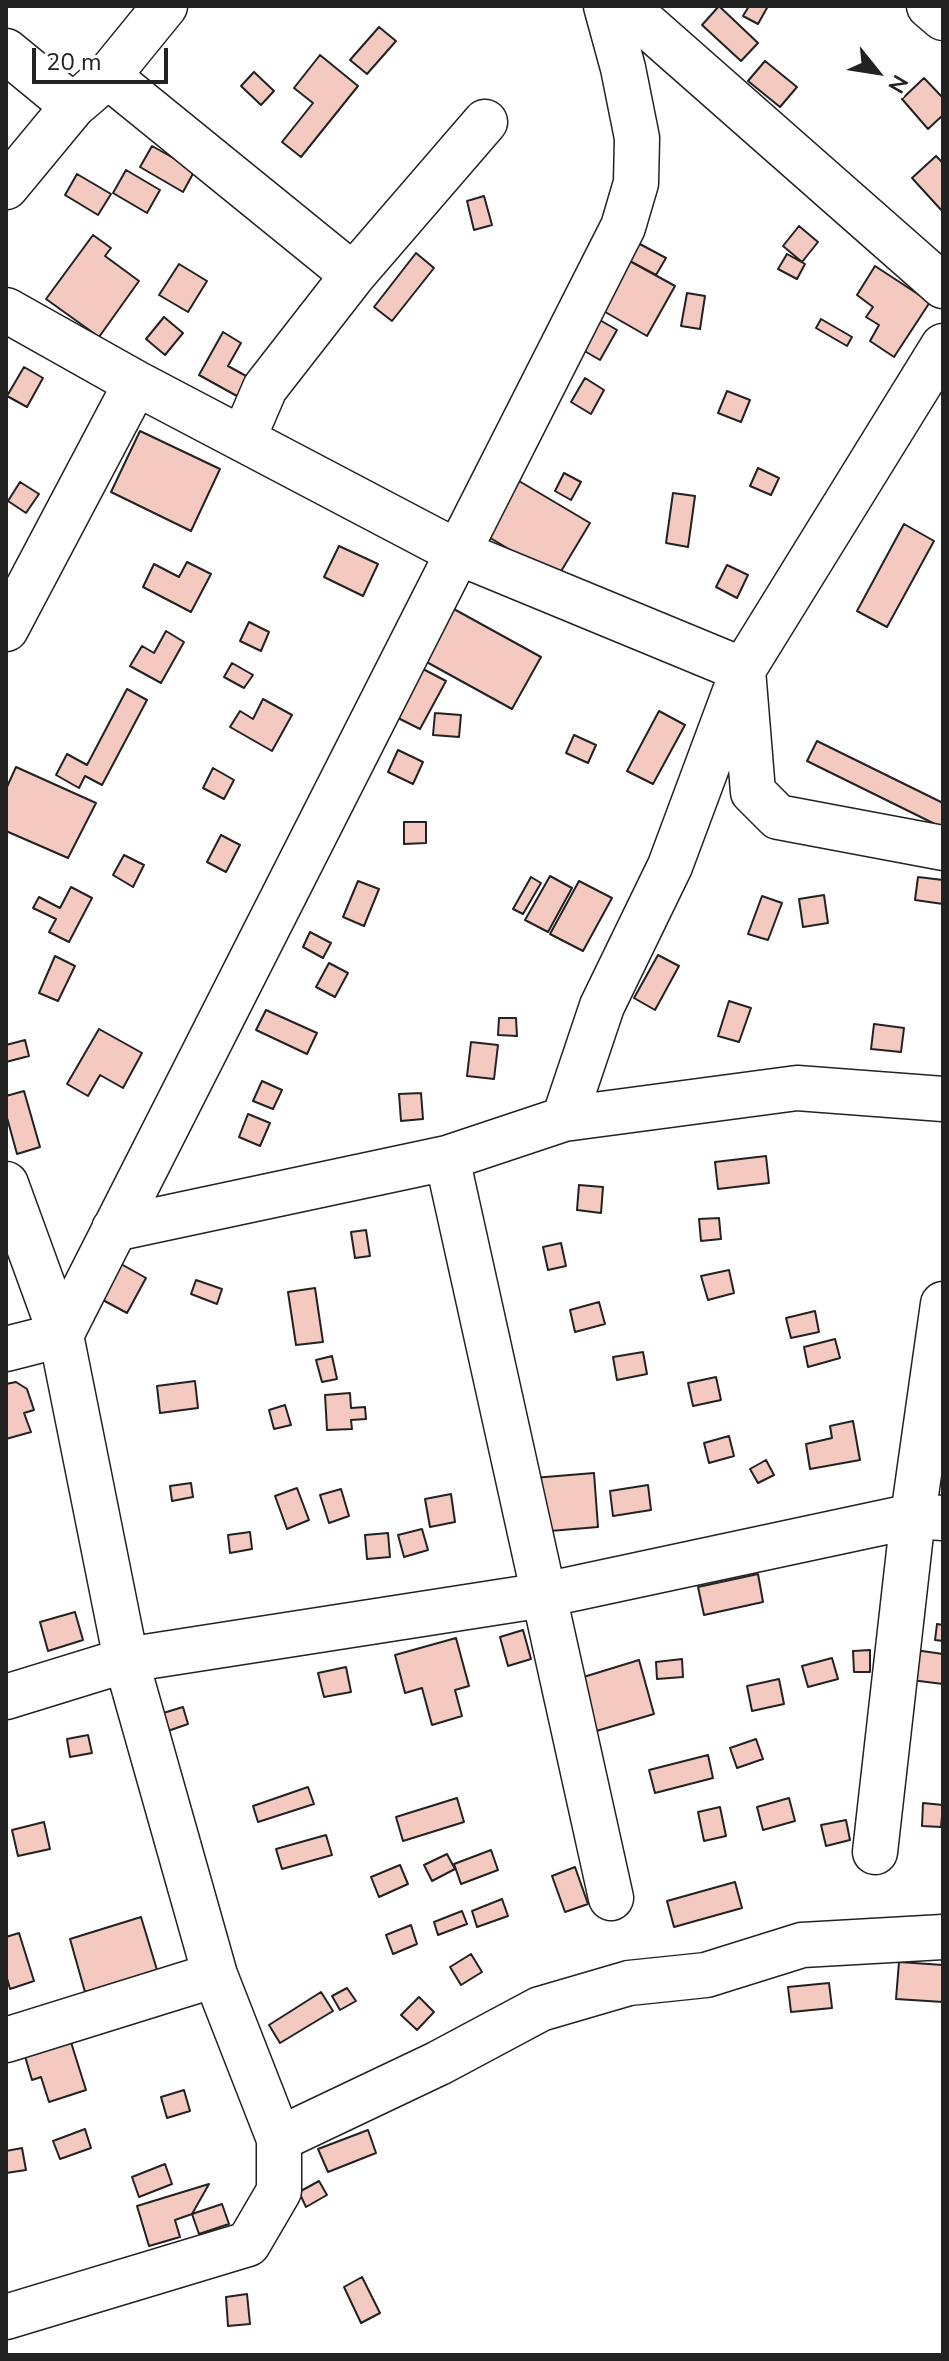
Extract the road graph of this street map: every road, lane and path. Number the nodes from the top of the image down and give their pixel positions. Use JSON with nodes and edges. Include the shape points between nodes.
{"nodes":[{"id":1,"x":165,"y":6,"type":"edge"},
{"id":2,"x":606,"y":6,"type":"edge"},
{"id":3,"x":625,"y":6,"type":"edge"},
{"id":4,"x":929,"y":6,"type":"edge"},
{"id":5,"x":943,"y":18,"type":"edge"},
{"id":6,"x":6,"y":51,"type":"edge"},
{"id":7,"x":108,"y":76,"type":"junction"},
{"id":8,"x":73,"y":106,"type":"junction"},
{"id":9,"x":485,"y":122,"type":"dead end"},
{"id":10,"x":6,"y":187,"type":"edge"},
{"id":11,"x":353,"y":275,"type":"junction"},
{"id":12,"x":943,"y":286,"type":"edge"},
{"id":13,"x":6,"y":310,"type":"edge"},
{"id":14,"x":943,"y":346,"type":"edge"},
{"id":15,"x":136,"y":383,"type":"junction"},
{"id":16,"x":243,"y":439,"type":"junction"},
{"id":17,"x":457,"y":552,"type":"junction"},
{"id":18,"x":6,"y":629,"type":"edge"},
{"id":19,"x":743,"y":670,"type":"junction"},
{"id":20,"x":943,"y":848,"type":"edge"},
{"id":21,"x":943,"y":1099,"type":"edge"},
{"id":22,"x":564,"y":1119,"type":"junction"},
{"id":23,"x":447,"y":1158,"type":"junction"},
{"id":24,"x":6,"y":1184,"type":"edge"},
{"id":25,"x":114,"y":1229,"type":"junction"},
{"id":26,"x":943,"y":1304,"type":"edge"},
{"id":27,"x":61,"y":1335,"type":"junction"},
{"id":28,"x":6,"y":1349,"type":"edge"},
{"id":29,"x":928,"y":1517,"type":"edge"},
{"id":30,"x":544,"y":1595,"type":"junction"},
{"id":31,"x":126,"y":1660,"type":"junction"},
{"id":32,"x":6,"y":1697,"type":"edge"},
{"id":33,"x":875,"y":1852,"type":"dead end"},
{"id":34,"x":611,"y":1898,"type":"dead end"},
{"id":35,"x":943,"y":1937,"type":"edge"},
{"id":36,"x":215,"y":1975,"type":"junction"},
{"id":37,"x":6,"y":2040,"type":"edge"},
{"id":38,"x":279,"y":2139,"type":"junction"},
{"id":39,"x":6,"y":2317,"type":"edge"}],
"edges":[{"from":1,"to":7,"type":"street"},
{"from":2,"to":17,"type":"street","via":[[637,138],[636,183],[623,227]]},
{"from":3,"to":12,"type":"street"},
{"from":4,"to":5,"type":"street"},
{"from":6,"to":8,"type":"street"},
{"from":7,"to":8,"type":"street"},
{"from":7,"to":11,"type":"street"},
{"from":8,"to":10,"type":"street"},
{"from":9,"to":11,"type":"street"},
{"from":11,"to":16,"type":"street","via":[[265,388]]},
{"from":13,"to":15,"type":"street"},
{"from":14,"to":19,"type":"street"},
{"from":15,"to":16,"type":"street"},
{"from":15,"to":18,"type":"street"},
{"from":16,"to":17,"type":"street"},
{"from":17,"to":19,"type":"street"},
{"from":17,"to":25,"type":"street"},
{"from":19,"to":20,"type":"street","via":[[753,792],[778,817]]},
{"from":19,"to":22,"type":"street","via":[[670,866],[602,1006]]},
{"from":21,"to":22,"type":"street","via":[[797,1088]]},
{"from":22,"to":23,"type":"street"},
{"from":23,"to":25,"type":"street"},
{"from":23,"to":30,"type":"street"},
{"from":24,"to":27,"type":"street"},
{"from":25,"to":27,"type":"street"},
{"from":26,"to":29,"type":"street"},
{"from":27,"to":28,"type":"street"},
{"from":27,"to":31,"type":"street"},
{"from":29,"to":30,"type":"street"},
{"from":29,"to":33,"type":"street"},
{"from":30,"to":31,"type":"street"},
{"from":30,"to":34,"type":"street"},
{"from":31,"to":32,"type":"street"},
{"from":31,"to":36,"type":"street"},
{"from":35,"to":38,"type":"street","via":[[802,1945],[706,1975],[629,1983],[540,2009]]},
{"from":36,"to":37,"type":"street"},
{"from":36,"to":38,"type":"street"},
{"from":38,"to":39,"type":"street","via":[[279,2191],[248,2244]]}]}
